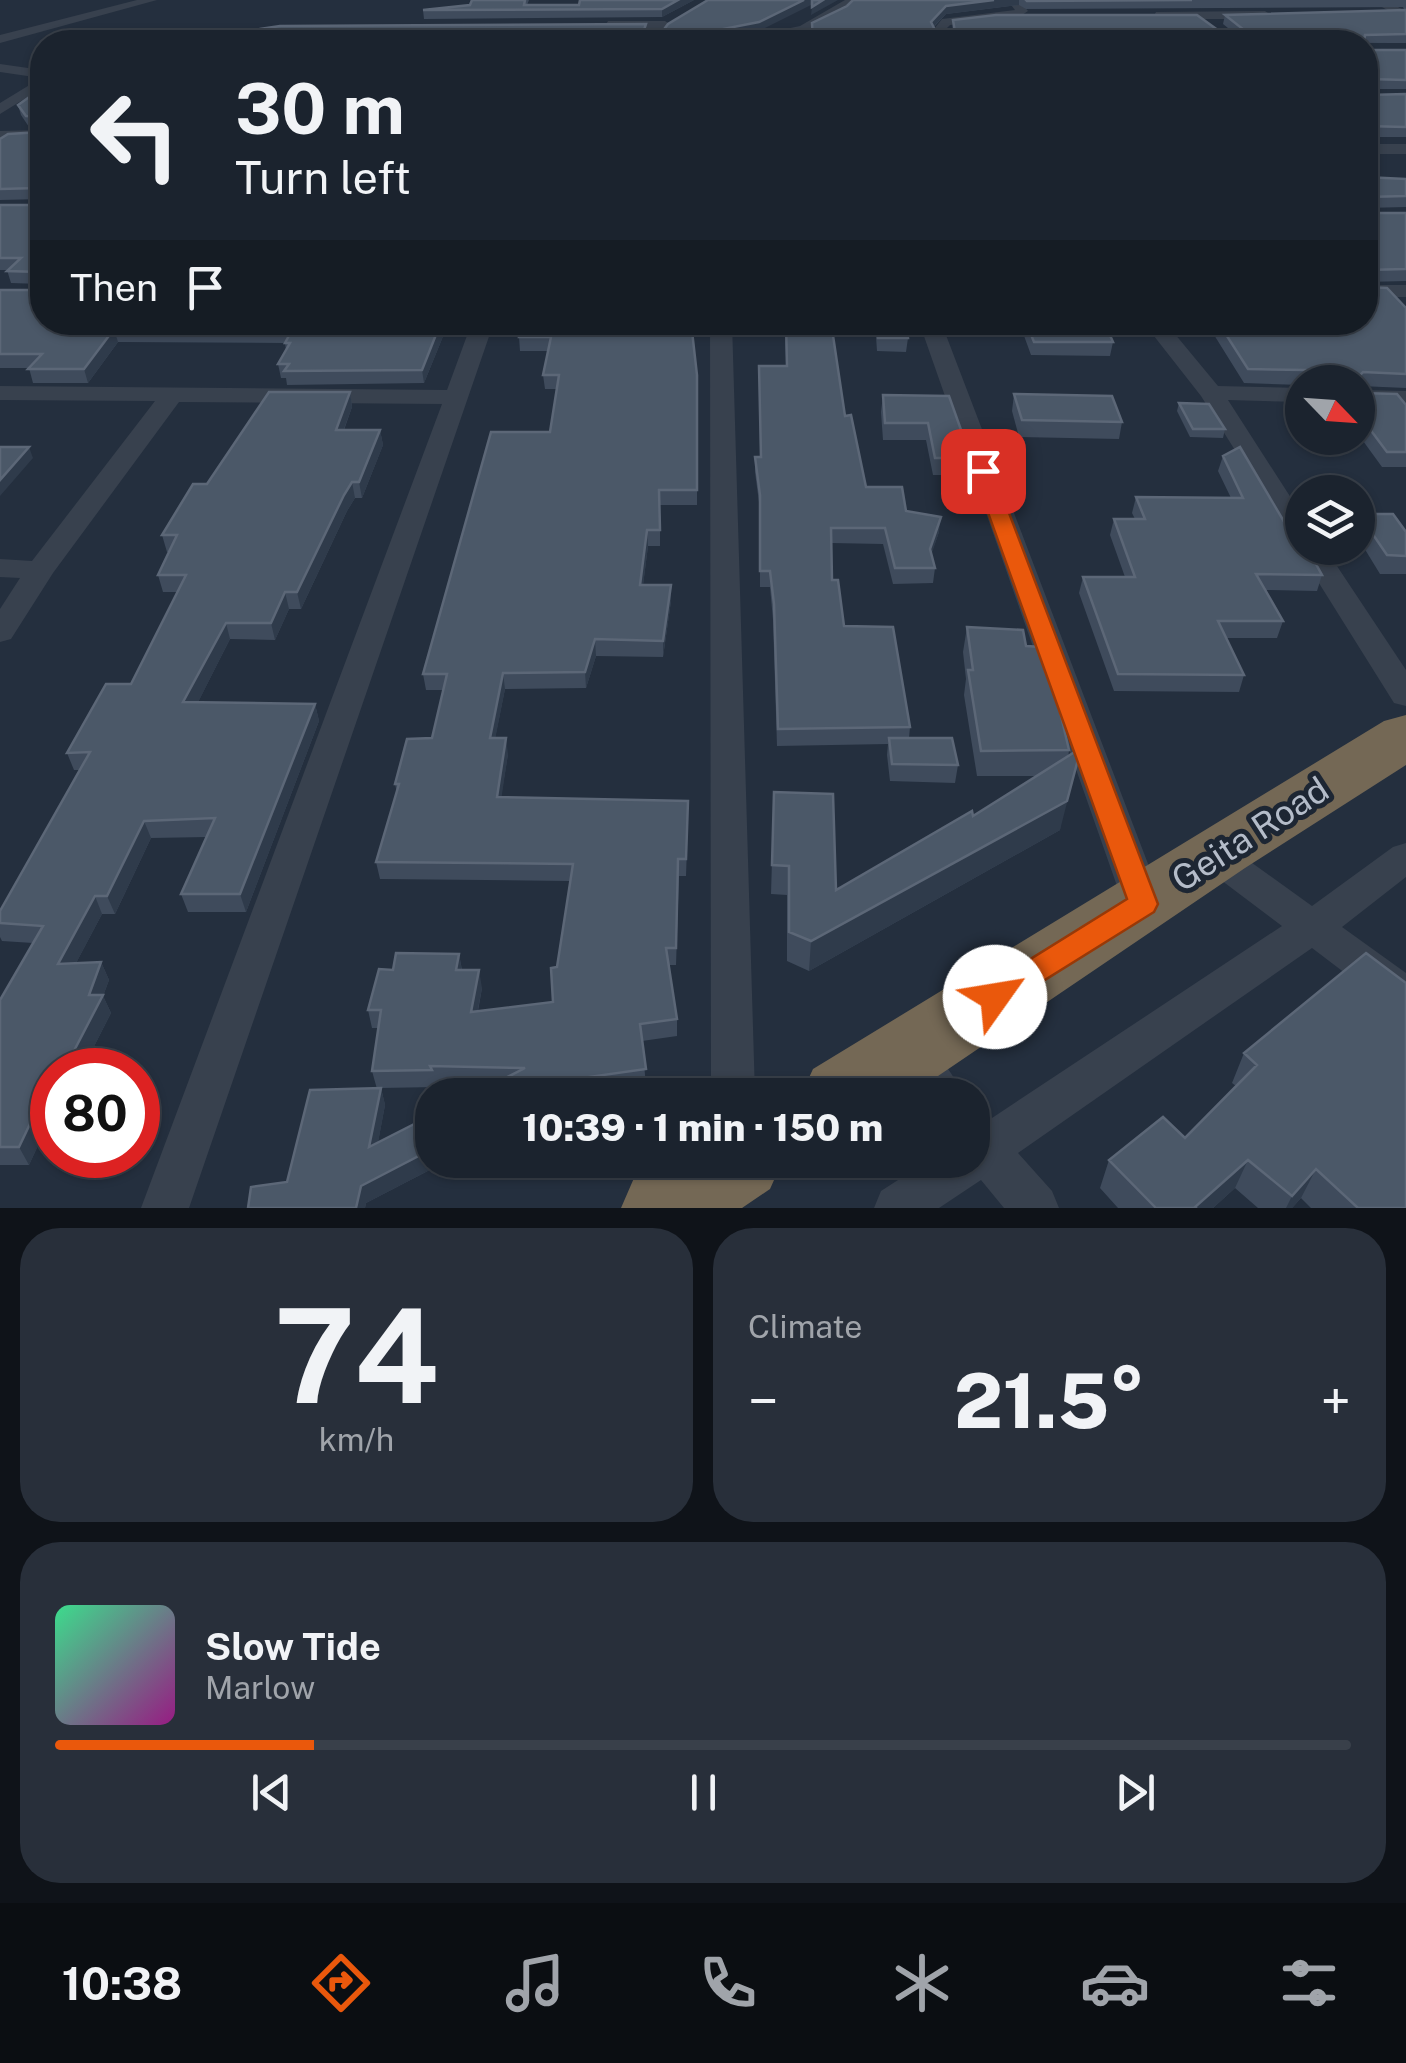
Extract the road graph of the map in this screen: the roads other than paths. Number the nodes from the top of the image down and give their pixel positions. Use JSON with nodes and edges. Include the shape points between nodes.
{"nodes":[{"id":1,"x":105,"y":0,"type":"edge"},
{"id":2,"x":151,"y":0,"type":"edge"},
{"id":3,"x":853,"y":0,"type":"edge"},
{"id":4,"x":1013,"y":0,"type":"edge"},
{"id":5,"x":1375,"y":0,"type":"edge"},
{"id":6,"x":1272,"y":15,"type":"edge"},
{"id":7,"x":1366,"y":15,"type":"edge"},
{"id":8,"x":1404,"y":15,"type":"edge"},
{"id":9,"x":70,"y":16,"type":"dead end"},
{"id":10,"x":1040,"y":16,"type":"edge"},
{"id":11,"x":1139,"y":16,"type":"edge"},
{"id":12,"x":1199,"y":16,"type":"junction"},
{"id":13,"x":1000,"y":17,"type":"junction"},
{"id":14,"x":586,"y":26,"type":"edge"},
{"id":15,"x":35,"y":30,"type":"edge"},
{"id":16,"x":658,"y":30,"type":"edge"},
{"id":17,"x":793,"y":30,"type":"edge"},
{"id":18,"x":940,"y":30,"type":"edge"},
{"id":19,"x":1217,"y":30,"type":"edge"},
{"id":20,"x":30,"y":31,"type":"edge"},
{"id":21,"x":0,"y":39,"type":"edge"},
{"id":22,"x":0,"y":68,"type":"edge"},
{"id":23,"x":30,"y":75,"type":"edge"},
{"id":24,"x":30,"y":87,"type":"edge"},
{"id":25,"x":0,"y":110,"type":"edge"},
{"id":26,"x":30,"y":135,"type":"edge"},
{"id":27,"x":0,"y":136,"type":"edge"},
{"id":28,"x":1378,"y":149,"type":"edge"},
{"id":29,"x":1406,"y":149,"type":"edge"},
{"id":30,"x":1378,"y":291,"type":"edge"},
{"id":31,"x":1406,"y":291,"type":"edge"},
{"id":32,"x":478,"y":335,"type":"edge"},
{"id":33,"x":721,"y":335,"type":"edge"},
{"id":34,"x":935,"y":335,"type":"edge"},
{"id":35,"x":1163,"y":335,"type":"edge"},
{"id":36,"x":0,"y":393,"type":"edge"},
{"id":37,"x":1210,"y":393,"type":"junction"},
{"id":38,"x":172,"y":395,"type":"junction"},
{"id":39,"x":1285,"y":395,"type":"edge"},
{"id":40,"x":454,"y":397,"type":"junction"},
{"id":41,"x":1375,"y":397,"type":"edge"},
{"id":42,"x":1406,"y":398,"type":"edge"},
{"id":43,"x":1285,"y":509,"type":"edge"},
{"id":44,"x":1321,"y":565,"type":"edge"},
{"id":45,"x":0,"y":568,"type":"edge"},
{"id":46,"x":40,"y":570,"type":"junction"},
{"id":47,"x":0,"y":632,"type":"edge"},
{"id":48,"x":1406,"y":695,"type":"edge"},
{"id":49,"x":1406,"y":736,"type":"edge"},
{"id":50,"x":1214,"y":855,"type":"junction"},
{"id":51,"x":1406,"y":856,"type":"edge"},
{"id":52,"x":1143,"y":904,"type":"junction"},
{"id":53,"x":1312,"y":928,"type":"junction"},
{"id":54,"x":1406,"y":996,"type":"edge"},
{"id":55,"x":924,"y":1074,"type":"edge"},
{"id":56,"x":721,"y":1078,"type":"edge"},
{"id":57,"x":990,"y":1140,"type":"edge"},
{"id":58,"x":990,"y":1164,"type":"edge"},
{"id":59,"x":938,"y":1178,"type":"edge"},
{"id":60,"x":165,"y":1208,"type":"edge"},
{"id":61,"x":898,"y":1208,"type":"edge"},
{"id":62,"x":1035,"y":1208,"type":"edge"}],
"edges":[{"from":1,"to":9,"type":"street"},
{"from":2,"to":15,"type":"street"},
{"from":3,"to":17,"type":"street"},
{"from":4,"to":13,"type":"street","via":[[1022,11]]},
{"from":5,"to":8,"type":"street"},
{"from":6,"to":12,"type":"street"},
{"from":7,"to":8,"type":"street"},
{"from":10,"to":13,"type":"street"},
{"from":11,"to":12,"type":"street"},
{"from":12,"to":19,"type":"street"},
{"from":13,"to":18,"type":"street","via":[[946,22]]},
{"from":14,"to":16,"type":"street","via":[[670,22]]},
{"from":20,"to":21,"type":"street"},
{"from":22,"to":23,"type":"street"},
{"from":24,"to":25,"type":"street"},
{"from":26,"to":27,"type":"street"},
{"from":28,"to":29,"type":"street"},
{"from":30,"to":31,"type":"street"},
{"from":32,"to":40,"type":"street"},
{"from":33,"to":56,"type":"street"},
{"from":34,"to":52,"type":"street"},
{"from":35,"to":37,"type":"street"},
{"from":36,"to":38,"type":"street"},
{"from":37,"to":39,"type":"street"},
{"from":37,"to":43,"type":"street"},
{"from":38,"to":40,"type":"street"},
{"from":38,"to":46,"type":"street"},
{"from":40,"to":60,"type":"street"},
{"from":41,"to":42,"type":"street"},
{"from":44,"to":48,"type":"street"},
{"from":45,"to":46,"type":"street"},
{"from":46,"to":47,"type":"street"},
{"from":49,"to":50,"type":"highway","name":"Geita Road"},
{"from":50,"to":52,"type":"highway","name":"Geita Road"},
{"from":50,"to":53,"type":"street"},
{"from":51,"to":53,"type":"street"},
{"from":52,"to":55,"type":"highway","name":"Geita Road"},
{"from":53,"to":54,"type":"street"},
{"from":53,"to":57,"type":"street"},
{"from":58,"to":62,"type":"street"},
{"from":59,"to":61,"type":"street"}]}
